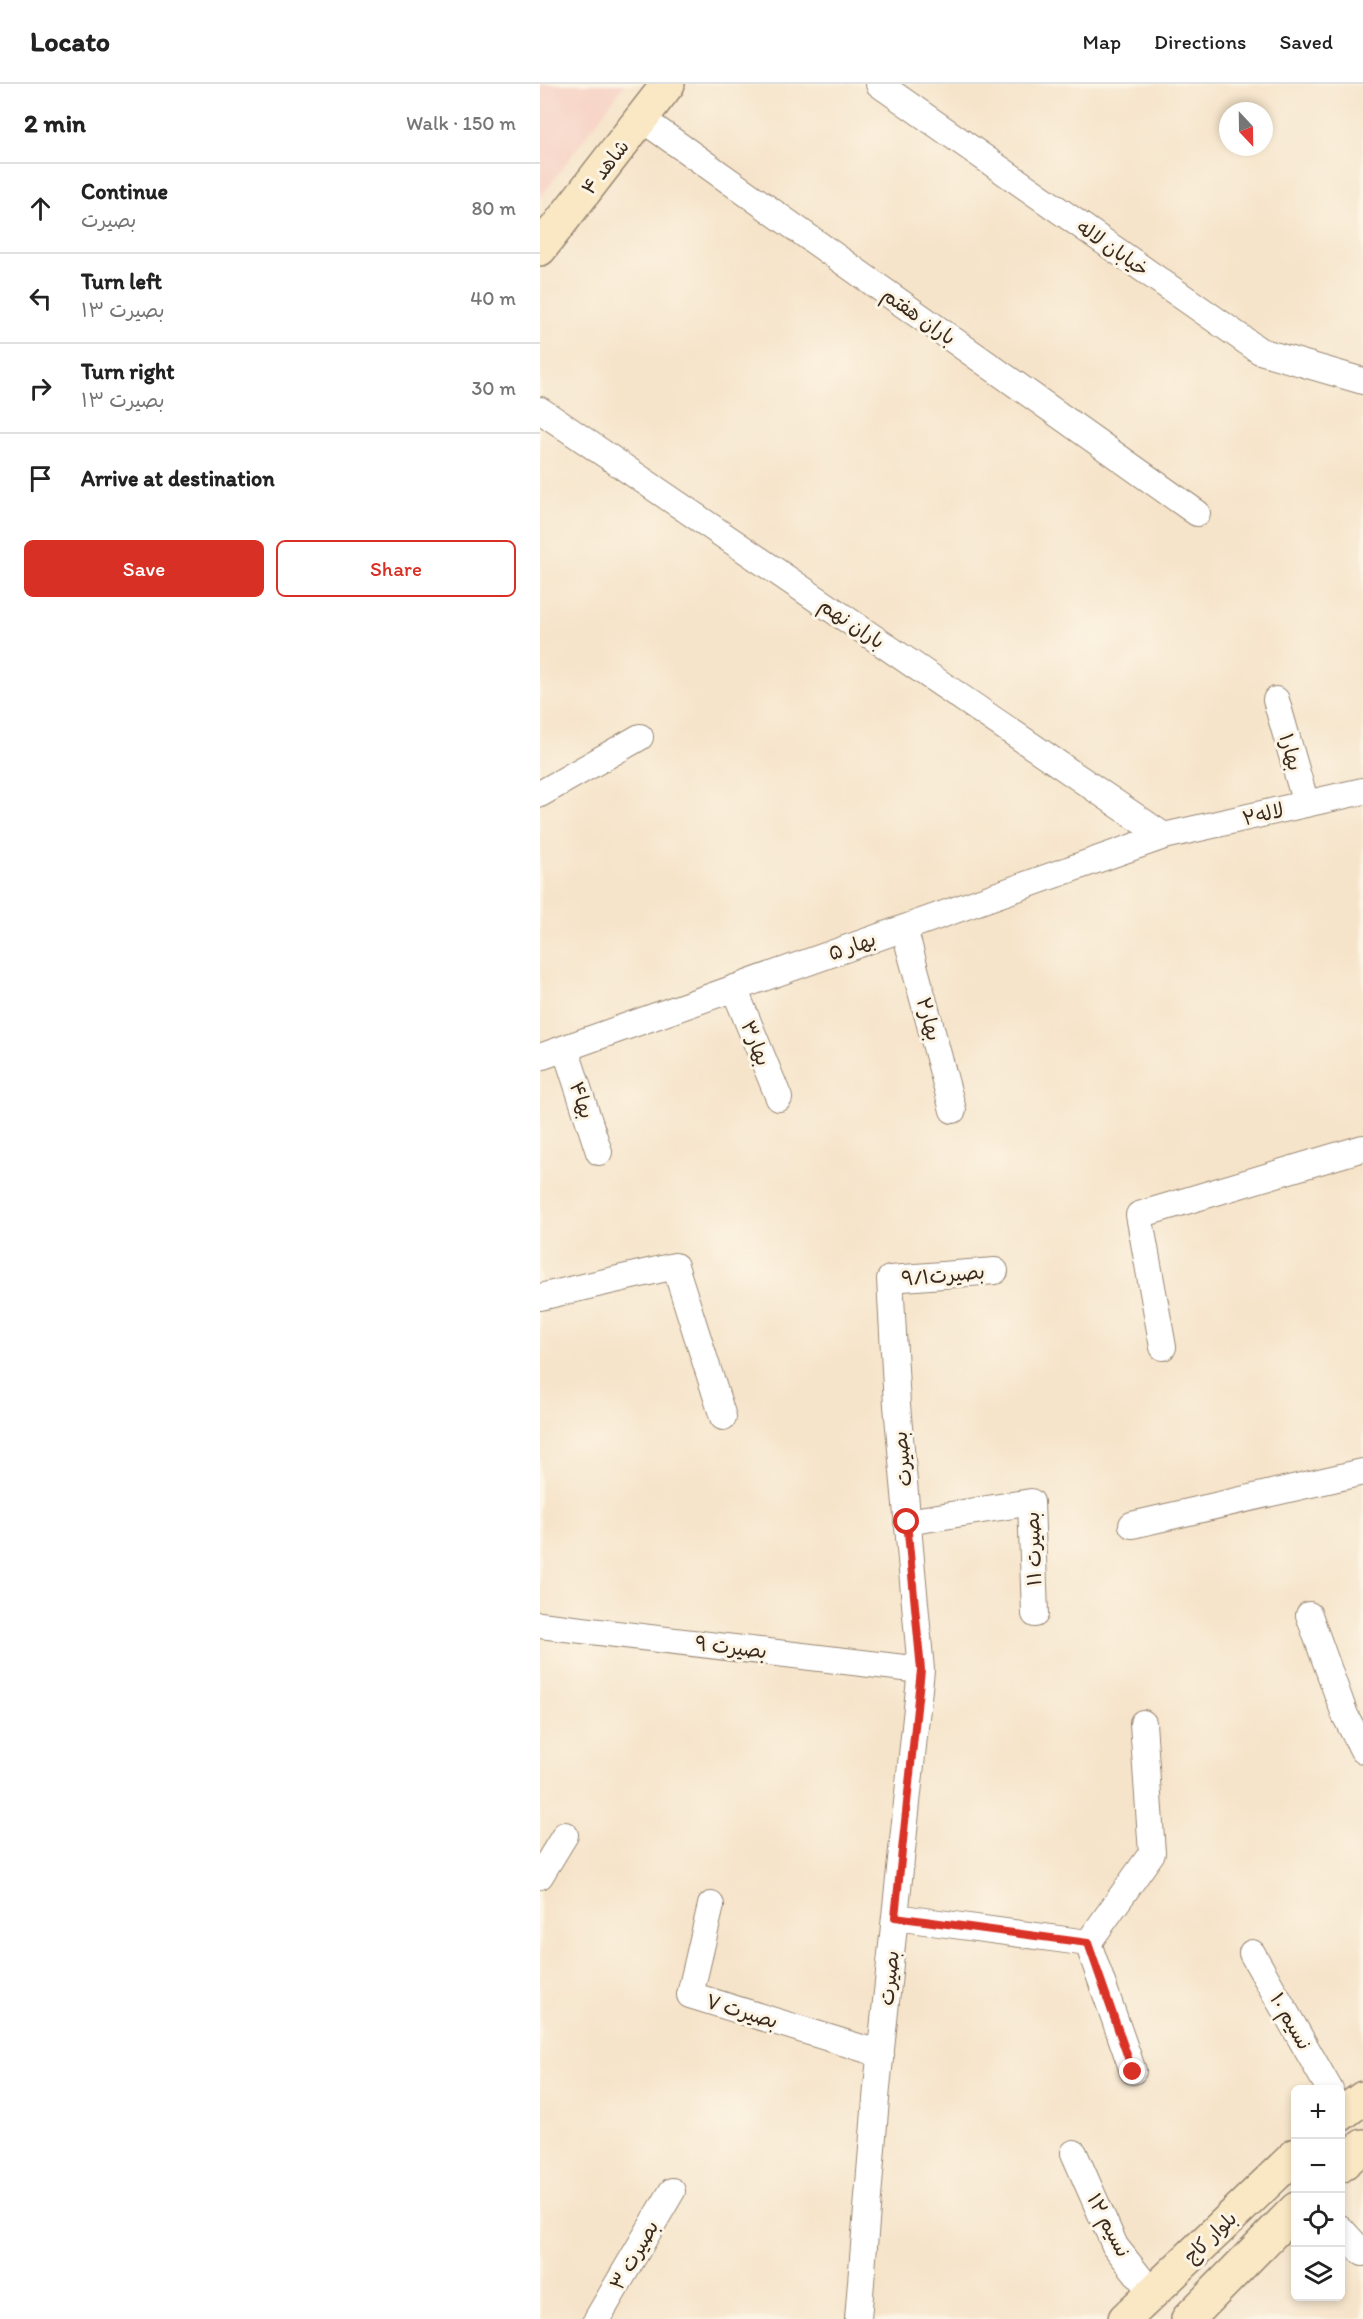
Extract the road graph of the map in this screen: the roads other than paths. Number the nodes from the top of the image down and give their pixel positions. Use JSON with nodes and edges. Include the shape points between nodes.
{"nodes":[{"id":1,"x":668,"y":84,"type":"edge"},
{"id":2,"x":879,"y":84,"type":"edge"},
{"id":3,"x":642,"y":119,"type":"junction"},
{"id":4,"x":540,"y":249,"type":"edge"},
{"id":5,"x":1363,"y":381,"type":"edge"},
{"id":6,"x":540,"y":410,"type":"edge"},
{"id":7,"x":1197,"y":513,"type":"dead end"},
{"id":8,"x":1276,"y":700,"type":"dead end"},
{"id":9,"x":640,"y":737,"type":"dead end"},
{"id":10,"x":1363,"y":791,"type":"edge"},
{"id":11,"x":540,"y":794,"type":"edge"},
{"id":12,"x":1306,"y":804,"type":"junction"},
{"id":13,"x":1164,"y":836,"type":"junction"},
{"id":14,"x":904,"y":928,"type":"junction"},
{"id":15,"x":734,"y":988,"type":"junction"},
{"id":16,"x":565,"y":1048,"type":"junction"},
{"id":17,"x":540,"y":1057,"type":"edge"},
{"id":18,"x":778,"y":1098,"type":"dead end"},
{"id":19,"x":953,"y":1110,"type":"dead end"},
{"id":20,"x":1363,"y":1148,"type":"edge"},
{"id":21,"x":599,"y":1152,"type":"dead end"},
{"id":22,"x":995,"y":1271,"type":"dead end"},
{"id":23,"x":890,"y":1279,"type":"joint"},
{"id":24,"x":540,"y":1297,"type":"edge"},
{"id":25,"x":1163,"y":1347,"type":"dead end"},
{"id":26,"x":723,"y":1418,"type":"dead end"},
{"id":27,"x":1363,"y":1472,"type":"edge"},
{"id":28,"x":907,"y":1522,"type":"junction"},
{"id":29,"x":1132,"y":1525,"type":"dead end"},
{"id":30,"x":1035,"y":1614,"type":"dead end"},
{"id":31,"x":1309,"y":1615,"type":"dead end"},
{"id":32,"x":540,"y":1624,"type":"edge"},
{"id":33,"x":921,"y":1670,"type":"junction"},
{"id":34,"x":1143,"y":1723,"type":"dead end"},
{"id":35,"x":1361,"y":1742,"type":"edge"},
{"id":36,"x":565,"y":1835,"type":"dead end"},
{"id":37,"x":540,"y":1876,"type":"edge"},
{"id":38,"x":711,"y":1905,"type":"dead end"},
{"id":39,"x":895,"y":1917,"type":"junction"},
{"id":40,"x":1088,"y":1943,"type":"junction"},
{"id":41,"x":1252,"y":1953,"type":"dead end"},
{"id":42,"x":881,"y":2054,"type":"junction"},
{"id":43,"x":1133,"y":2072,"type":"dead end"},
{"id":44,"x":1331,"y":2085,"type":"edge"},
{"id":45,"x":1363,"y":2146,"type":"edge"},
{"id":46,"x":1074,"y":2153,"type":"dead end"},
{"id":47,"x":1291,"y":2160,"type":"edge"},
{"id":48,"x":1345,"y":2162,"type":"edge"},
{"id":49,"x":672,"y":2191,"type":"dead end"},
{"id":50,"x":1291,"y":2214,"type":"edge"},
{"id":51,"x":1345,"y":2233,"type":"edge"},
{"id":52,"x":1363,"y":2253,"type":"edge"},
{"id":53,"x":1152,"y":2293,"type":"junction"},
{"id":54,"x":597,"y":2319,"type":"edge"},
{"id":55,"x":858,"y":2319,"type":"edge"},
{"id":56,"x":1125,"y":2319,"type":"edge"},
{"id":57,"x":1188,"y":2319,"type":"edge"}],
"edges":[{"from":1,"to":3,"type":"street","name":"شاهد ۴"},
{"from":2,"to":5,"type":"street","name":"خیابان لاله","via":[[1260,351]]},
{"from":3,"to":4,"type":"street","name":"شاهد ۴"},
{"from":3,"to":7,"type":"street","name":"باران هفتم"},
{"from":6,"to":13,"type":"street","name":"باران نهم"},
{"from":8,"to":12,"type":"street","name":"بهار۱"},
{"from":9,"to":11,"type":"street"},
{"from":10,"to":12,"type":"street","name":"لاله۲"},
{"from":12,"to":13,"type":"street","name":"لاله۲"},
{"from":13,"to":14,"type":"street","name":"بهار ۵"},
{"from":14,"to":15,"type":"street","name":"بهار ۵"},
{"from":14,"to":19,"type":"street","name":"بهار۲"},
{"from":15,"to":16,"type":"street","name":"بهار ۵"},
{"from":15,"to":18,"type":"street","name":"بهار۳"},
{"from":16,"to":17,"type":"street","name":"بهار ۵"},
{"from":16,"to":21,"type":"street","name":"بها۴"},
{"from":20,"to":25,"type":"street","via":[[1139,1215]]},
{"from":22,"to":23,"type":"street","name":"بصیرت۹/۱"},
{"from":23,"to":28,"type":"street","name":"بصیرت"},
{"from":24,"to":26,"type":"street","via":[[675,1266]]},
{"from":27,"to":29,"type":"street"},
{"from":28,"to":30,"type":"street","name":"بصیرت ۱۱","via":[[1031,1502]]},
{"from":28,"to":33,"type":"street","name":"بصیرت"},
{"from":31,"to":35,"type":"street","via":[[1345,1715]]},
{"from":32,"to":33,"type":"street","name":"بصیرت ۹"},
{"from":33,"to":39,"type":"street","name":"بصیرت"},
{"from":34,"to":40,"type":"street","via":[[1152,1853]]},
{"from":36,"to":37,"type":"street"},
{"from":38,"to":42,"type":"street","name":"بصیرت ۷","via":[[690,1995]]},
{"from":39,"to":40,"type":"street"},
{"from":39,"to":42,"type":"street","name":"بصیرت"},
{"from":40,"to":43,"type":"street"},
{"from":41,"to":44,"type":"street","name":"نسیم ۱۰"},
{"from":42,"to":55,"type":"street","name":"بصیرت"},
{"from":45,"to":48,"type":"street"},
{"from":46,"to":53,"type":"street","name":"نسیم ۱۲","via":[[1115,2246]]},
{"from":47,"to":53,"type":"street","name":"بلوار کاج"},
{"from":49,"to":54,"type":"street","name":"بصیرت ۳"},
{"from":50,"to":57,"type":"street","name":"بلوار کاج"},
{"from":51,"to":52,"type":"street"},
{"from":53,"to":56,"type":"street","name":"بلوار کاج"}]}
